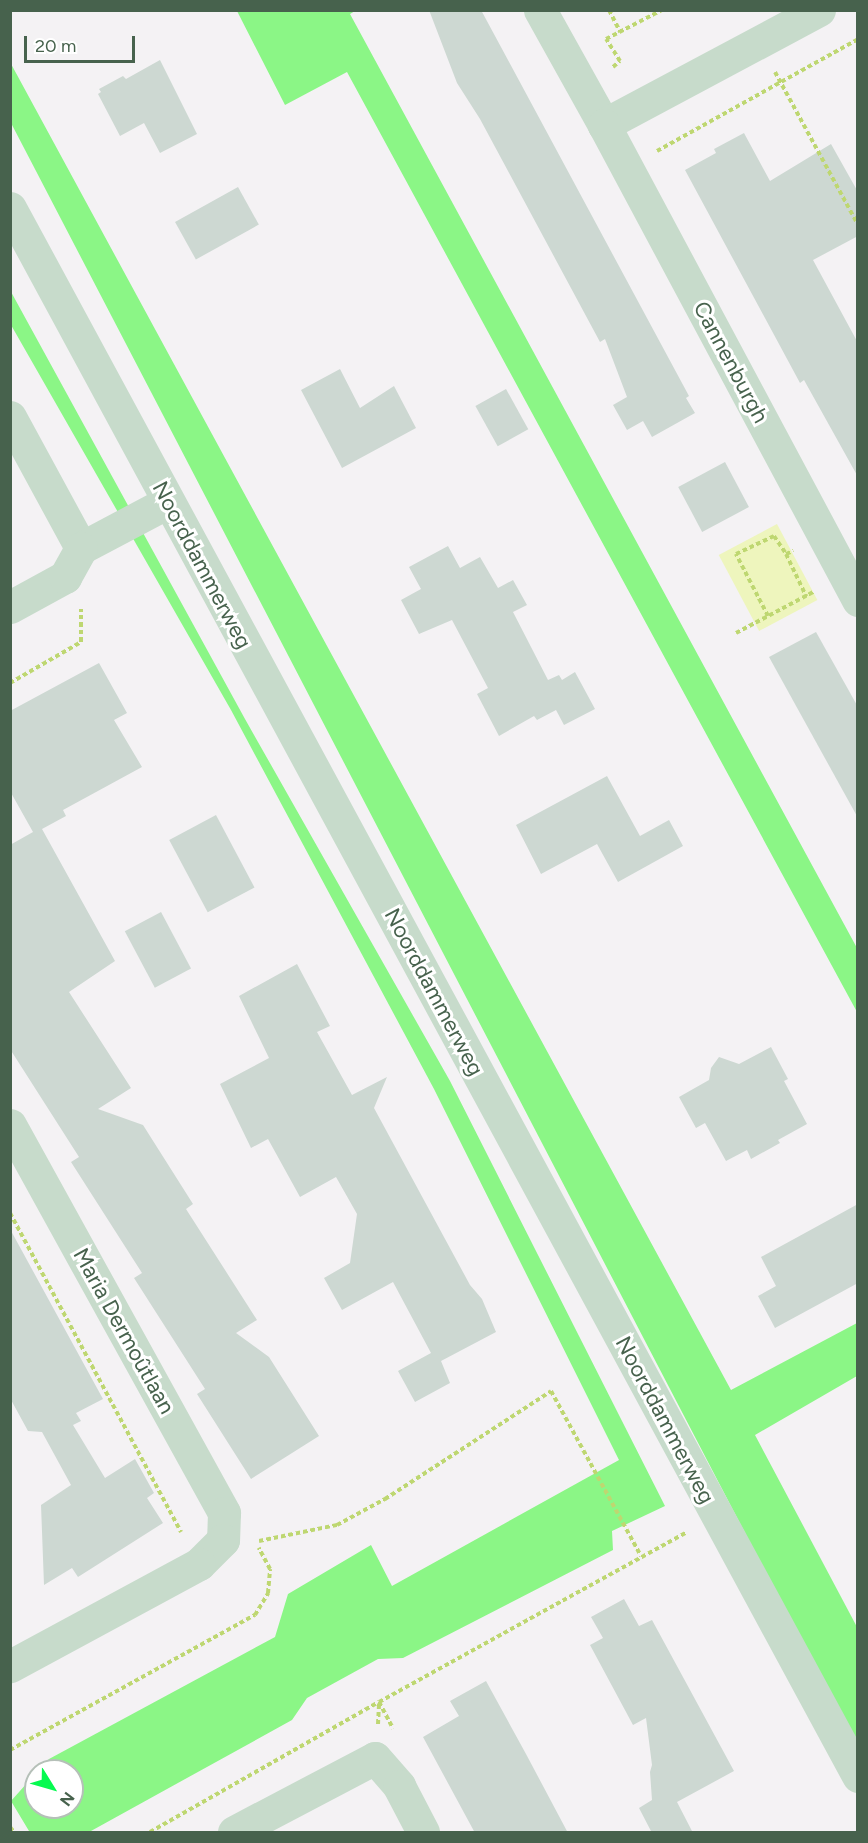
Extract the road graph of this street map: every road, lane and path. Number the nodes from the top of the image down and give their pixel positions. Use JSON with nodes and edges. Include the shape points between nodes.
{"nodes":[{"id":1,"x":540,"y":10,"type":"edge"},
{"id":2,"x":609,"y":10,"type":"edge"},
{"id":3,"x":662,"y":10,"type":"edge"},
{"id":4,"x":819,"y":10,"type":"edge"},
{"id":5,"x":620,"y":32,"type":"junction"},
{"id":6,"x":858,"y":39,"type":"edge"},
{"id":7,"x":759,"y":42,"type":"junction"},
{"id":8,"x":780,"y":80,"type":"junction"},
{"id":9,"x":584,"y":89,"type":"junction"},
{"id":10,"x":638,"y":106,"type":"junction"},
{"id":11,"x":604,"y":125,"type":"junction"},
{"id":12,"x":10,"y":208,"type":"edge"},
{"id":13,"x":858,"y":225,"type":"edge"},
{"id":14,"x":10,"y":417,"type":"edge"},
{"id":15,"x":156,"y":509,"type":"junction"},
{"id":16,"x":823,"y":535,"type":"junction"},
{"id":17,"x":94,"y":541,"type":"junction"},
{"id":18,"x":786,"y":554,"type":"junction"},
{"id":19,"x":851,"y":587,"type":"edge"},
{"id":20,"x":806,"y":596,"type":"junction"},
{"id":21,"x":10,"y":607,"type":"edge"},
{"id":22,"x":81,"y":607,"type":"dead end"},
{"id":23,"x":768,"y":616,"type":"junction"},
{"id":24,"x":736,"y":633,"type":"dead end"},
{"id":25,"x":10,"y":683,"type":"edge"},
{"id":26,"x":10,"y":1125,"type":"edge"},
{"id":27,"x":10,"y":1213,"type":"edge"},
{"id":28,"x":690,"y":1530,"type":"dead end"},
{"id":29,"x":641,"y":1556,"type":"junction"},
{"id":30,"x":199,"y":1564,"type":"junction"},
{"id":31,"x":10,"y":1666,"type":"edge"},
{"id":32,"x":379,"y":1702,"type":"junction"},
{"id":33,"x":10,"y":1750,"type":"edge"},
{"id":34,"x":375,"y":1758,"type":"junction"},
{"id":35,"x":858,"y":1776,"type":"edge"},
{"id":36,"x":10,"y":1827,"type":"edge"},
{"id":37,"x":14,"y":1833,"type":"edge"},
{"id":38,"x":150,"y":1833,"type":"edge"},
{"id":39,"x":234,"y":1833,"type":"edge"},
{"id":40,"x":423,"y":1833,"type":"edge"}],
"edges":[{"from":1,"to":9,"type":"street","name":"Cannenburgh"},
{"from":2,"to":5,"type":"path"},
{"from":3,"to":5,"type":"path"},
{"from":4,"to":7,"type":"street"},
{"from":5,"to":9,"type":"path","via":[[606,39],[620,61]]},
{"from":6,"to":8,"type":"path"},
{"from":7,"to":8,"type":"path"},
{"from":7,"to":10,"type":"street"},
{"from":8,"to":10,"type":"path","via":[[646,157]]},
{"from":8,"to":13,"type":"path"},
{"from":9,"to":11,"type":"street","name":"Cannenburgh"},
{"from":10,"to":11,"type":"street"},
{"from":11,"to":16,"type":"street","name":"Cannenburgh"},
{"from":12,"to":15,"type":"street","name":"Noorddammerweg"},
{"from":14,"to":17,"type":"street"},
{"from":15,"to":17,"type":"street"},
{"from":15,"to":35,"type":"street","name":"Noorddammerweg"},
{"from":16,"to":18,"type":"path"},
{"from":16,"to":19,"type":"street","name":"Cannenburgh"},
{"from":17,"to":21,"type":"street","via":[[65,577]]},
{"from":18,"to":20,"type":"path"},
{"from":18,"to":23,"type":"path","via":[[774,536],[736,554]]},
{"from":19,"to":20,"type":"path"},
{"from":20,"to":23,"type":"path"},
{"from":22,"to":25,"type":"path","via":[[81,642]]},
{"from":23,"to":24,"type":"path"},
{"from":26,"to":30,"type":"street","name":"Maria Dermoûtlaan","via":[[224,1513],[223,1540]]},
{"from":27,"to":30,"type":"path"},
{"from":28,"to":29,"type":"path"},
{"from":29,"to":32,"type":"path"},
{"from":29,"to":33,"type":"path","via":[[551,1391],[385,1499],[337,1525],[255,1542],[270,1569],[268,1593],[255,1615]]},
{"from":30,"to":31,"type":"street"},
{"from":32,"to":34,"type":"path"},
{"from":32,"to":38,"type":"path"},
{"from":34,"to":39,"type":"street"},
{"from":34,"to":40,"type":"street","via":[[399,1785]]},
{"from":36,"to":37,"type":"path"}]}
